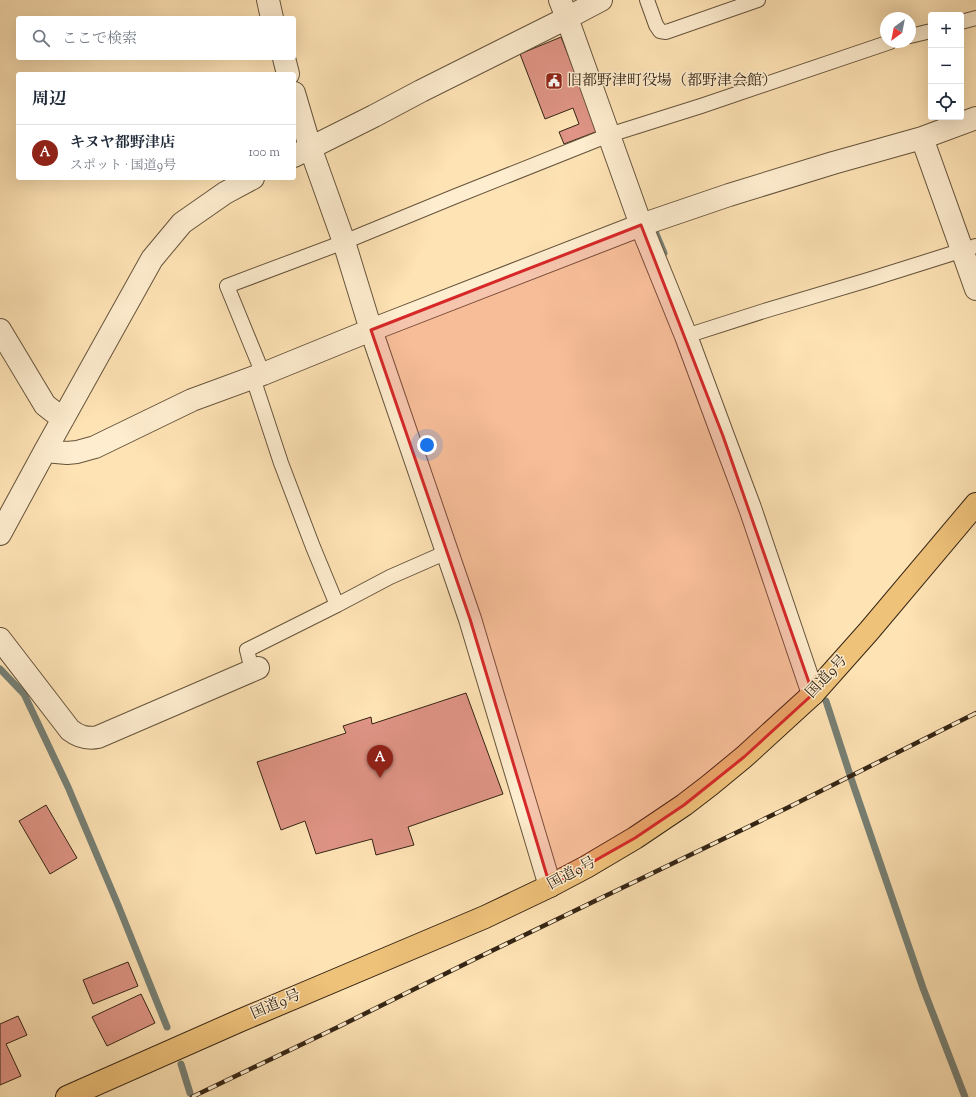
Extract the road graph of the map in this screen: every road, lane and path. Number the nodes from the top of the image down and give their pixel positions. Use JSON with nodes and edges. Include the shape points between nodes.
{"nodes":[{"id":1,"x":268,"y":0,"type":"edge"},
{"id":2,"x":601,"y":0,"type":"edge"},
{"id":3,"x":647,"y":0,"type":"edge"},
{"id":4,"x":758,"y":0,"type":"edge"},
{"id":5,"x":563,"y":9,"type":"edge"},
{"id":6,"x":272,"y":16,"type":"edge"},
{"id":7,"x":976,"y":18,"type":"edge"},
{"id":8,"x":964,"y":21,"type":"edge"},
{"id":9,"x":928,"y":31,"type":"edge"},
{"id":10,"x":916,"y":34,"type":"edge"},
{"id":11,"x":880,"y":45,"type":"edge"},
{"id":12,"x":284,"y":60,"type":"edge"},
{"id":13,"x":288,"y":72,"type":"edge"},
{"id":14,"x":296,"y":108,"type":"edge"},
{"id":15,"x":976,"y":118,"type":"edge"},
{"id":16,"x":609,"y":136,"type":"junction"},
{"id":17,"x":922,"y":138,"type":"junction"},
{"id":18,"x":302,"y":151,"type":"edge"},
{"id":19,"x":249,"y":180,"type":"edge"},
{"id":20,"x":648,"y":222,"type":"junction"},
{"id":21,"x":344,"y":242,"type":"junction"},
{"id":22,"x":969,"y":248,"type":"edge"},
{"id":23,"x":976,"y":289,"type":"edge"},
{"id":24,"x":0,"y":330,"type":"edge"},
{"id":25,"x":371,"y":330,"type":"junction"},
{"id":26,"x":686,"y":336,"type":"junction"},
{"id":27,"x":258,"y":376,"type":"junction"},
{"id":28,"x":63,"y":419,"type":"junction"},
{"id":29,"x":45,"y":451,"type":"junction"},
{"id":30,"x":976,"y":504,"type":"edge"},
{"id":31,"x":0,"y":534,"type":"edge"},
{"id":32,"x":447,"y":552,"type":"junction"},
{"id":33,"x":337,"y":605,"type":"junction"},
{"id":34,"x":0,"y":639,"type":"edge"},
{"id":35,"x":255,"y":669,"type":"joint"},
{"id":36,"x":813,"y":694,"type":"junction"},
{"id":37,"x":550,"y":886,"type":"junction"},
{"id":38,"x":67,"y":1097,"type":"edge"}],
"edges":[{"from":1,"to":6,"type":"street"},
{"from":2,"to":5,"type":"street"},
{"from":3,"to":4,"type":"lane","via":[[656,25],[660,31],[666,32]]},
{"from":5,"to":16,"type":"street"},
{"from":5,"to":18,"type":"street","via":[[421,91]]},
{"from":7,"to":8,"type":"lane"},
{"from":9,"to":10,"type":"lane"},
{"from":11,"to":16,"type":"lane"},
{"from":12,"to":13,"type":"street"},
{"from":14,"to":18,"type":"street"},
{"from":15,"to":17,"type":"street"},
{"from":16,"to":20,"type":"street"},
{"from":16,"to":21,"type":"lane"},
{"from":17,"to":20,"type":"street","via":[[737,192]]},
{"from":17,"to":22,"type":"street"},
{"from":18,"to":21,"type":"street"},
{"from":19,"to":28,"type":"street","via":[[225,193],[182,223],[152,259]]},
{"from":20,"to":25,"type":"street"},
{"from":20,"to":26,"type":"street"},
{"from":21,"to":25,"type":"street"},
{"from":21,"to":27,"type":"lane","via":[[227,286]]},
{"from":22,"to":23,"type":"street"},
{"from":22,"to":26,"type":"lane"},
{"from":24,"to":28,"type":"street","via":[[45,405]]},
{"from":25,"to":27,"type":"street"},
{"from":25,"to":32,"type":"street"},
{"from":26,"to":36,"type":"street","via":[[750,508]]},
{"from":27,"to":29,"type":"street","via":[[192,400],[95,447],[67,453]]},
{"from":27,"to":33,"type":"lane","via":[[281,463]]},
{"from":28,"to":29,"type":"street"},
{"from":29,"to":31,"type":"street"},
{"from":30,"to":36,"type":"highway","name":"国道9号"},
{"from":32,"to":33,"type":"lane","via":[[390,577]]},
{"from":32,"to":37,"type":"street","via":[[470,619]]},
{"from":33,"to":35,"type":"lane","via":[[247,650]]},
{"from":34,"to":35,"type":"street","via":[[70,730],[90,738],[98,737]]},
{"from":36,"to":37,"type":"highway","name":"国道9号","via":[[744,757],[684,805],[635,838]]},
{"from":37,"to":38,"type":"highway","name":"国道9号","via":[[485,917]]}]}
